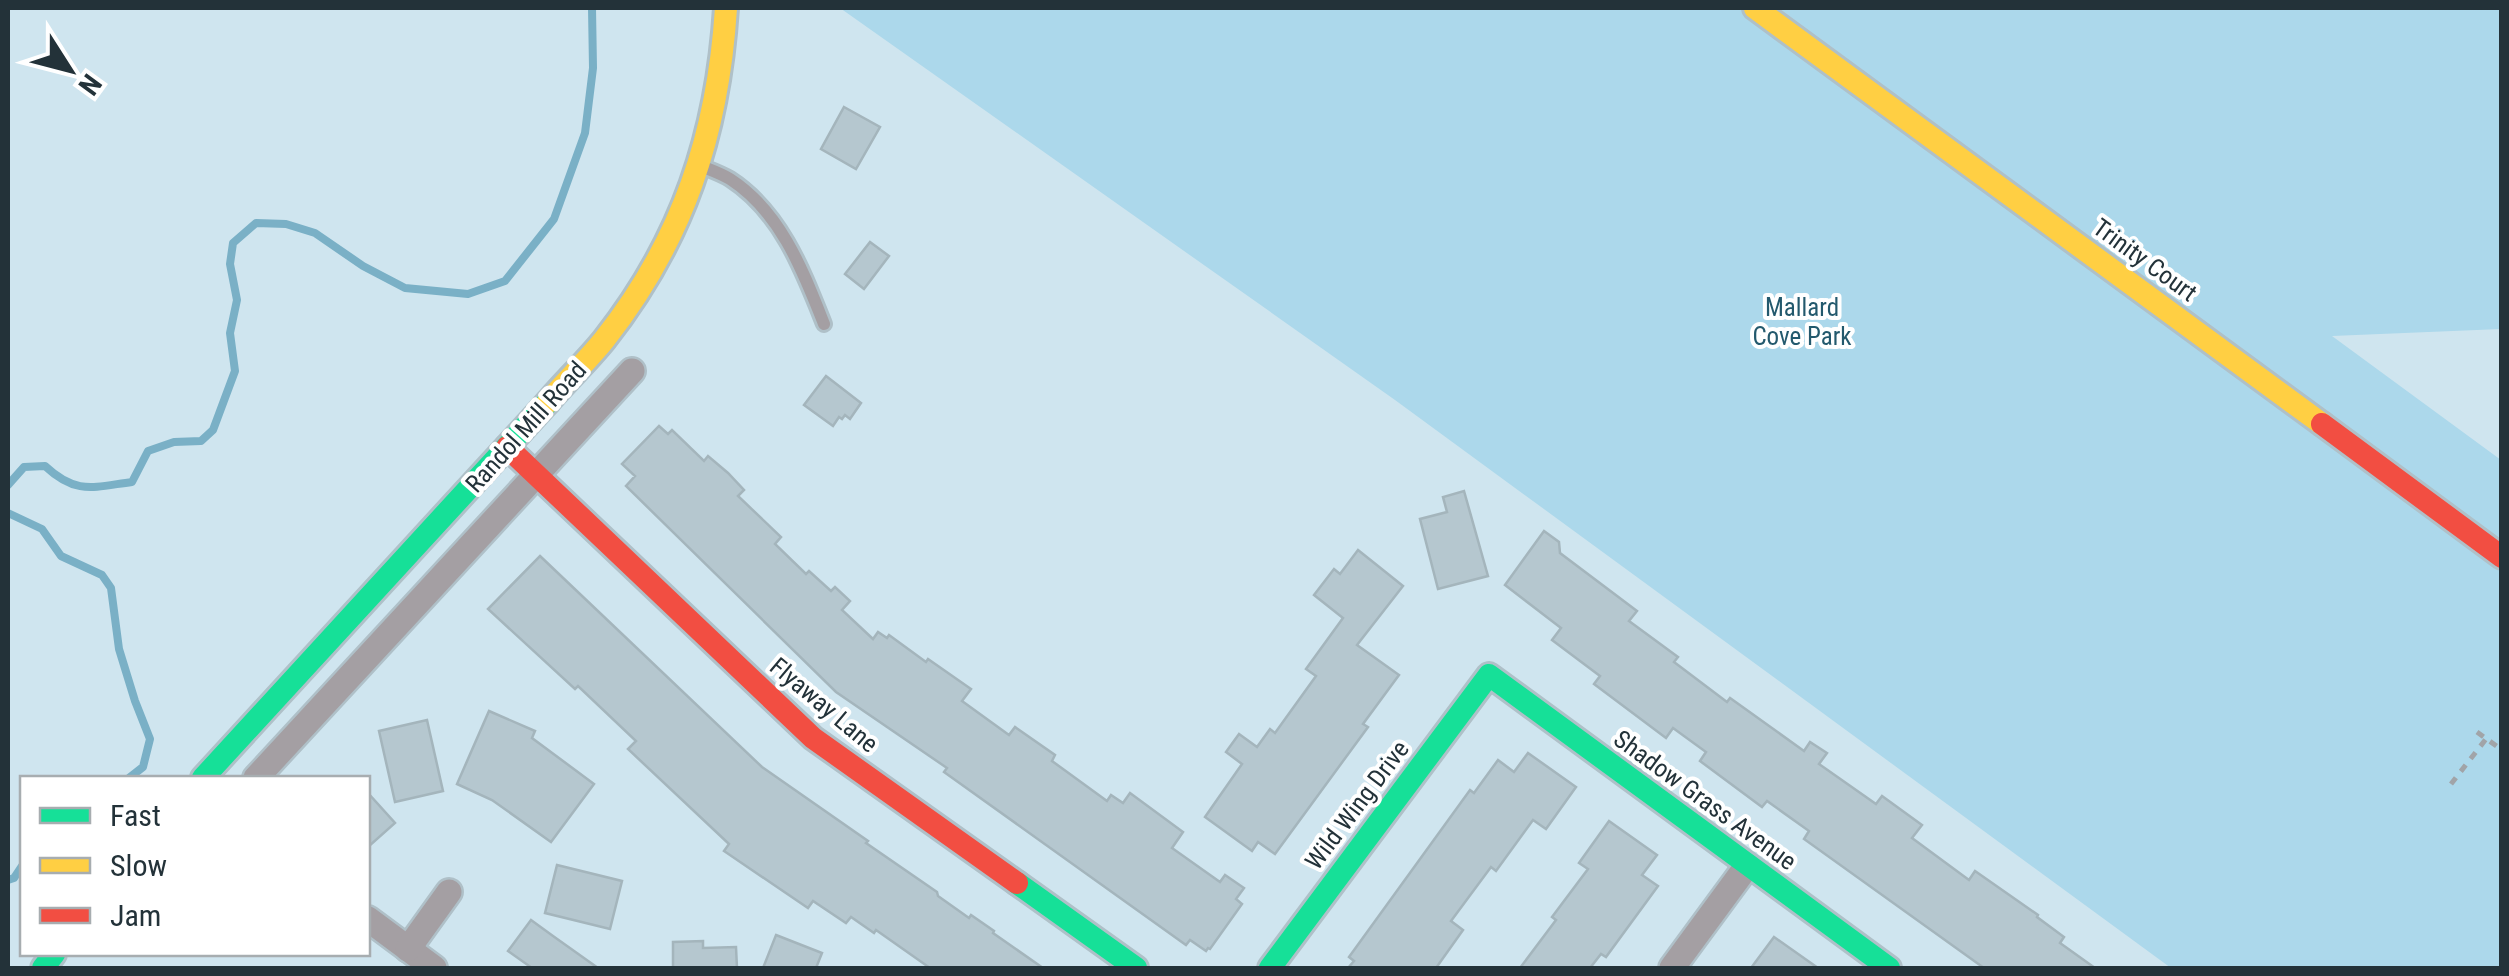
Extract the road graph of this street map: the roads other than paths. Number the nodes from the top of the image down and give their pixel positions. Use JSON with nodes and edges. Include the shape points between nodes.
{"nodes":[{"id":1,"x":726,"y":8,"type":"edge"},
{"id":2,"x":1755,"y":8,"type":"edge"},
{"id":3,"x":699,"y":165,"type":"junction"},
{"id":4,"x":824,"y":324,"type":"dead end"},
{"id":5,"x":632,"y":371,"type":"dead end"},
{"id":6,"x":507,"y":448,"type":"junction"},
{"id":7,"x":536,"y":474,"type":"junction"},
{"id":8,"x":2502,"y":558,"type":"edge"},
{"id":9,"x":1489,"y":675,"type":"joint"},
{"id":10,"x":209,"y":776,"type":"edge"},
{"id":11,"x":258,"y":776,"type":"edge"},
{"id":12,"x":1747,"y":866,"type":"junction"},
{"id":13,"x":449,"y":892,"type":"dead end"},
{"id":14,"x":370,"y":921,"type":"edge"},
{"id":15,"x":408,"y":950,"type":"junction"},
{"id":16,"x":434,"y":968,"type":"edge"},
{"id":17,"x":1136,"y":968,"type":"edge"},
{"id":18,"x":1270,"y":968,"type":"edge"},
{"id":19,"x":1672,"y":968,"type":"edge"},
{"id":20,"x":1889,"y":968,"type":"edge"}],
"edges":[{"from":1,"to":3,"type":"street","name":"Randol Mill Road"},
{"from":2,"to":8,"type":"street","name":"Trinity Court"},
{"from":3,"to":4,"type":"lane","via":[[729,178],[772,220],[799,260]]},
{"from":3,"to":6,"type":"street","name":"Randol Mill Road","via":[[656,266],[604,340]]},
{"from":5,"to":7,"type":"street","name":"Randol Mill Road"},
{"from":6,"to":7,"type":"street","name":"Flyaway Lane"},
{"from":6,"to":10,"type":"street","name":"Randol Mill Road"},
{"from":7,"to":11,"type":"street","name":"Randol Mill Road"},
{"from":7,"to":17,"type":"street","name":"Flyaway Lane","via":[[813,738]]},
{"from":9,"to":12,"type":"street","name":"Shadow Grass Avenue"},
{"from":9,"to":18,"type":"street","name":"Wild Wing Drive"},
{"from":12,"to":19,"type":"street"},
{"from":12,"to":20,"type":"street","name":"Shadow Grass Avenue"},
{"from":13,"to":15,"type":"street"},
{"from":14,"to":15,"type":"street"},
{"from":15,"to":16,"type":"street"}]}
